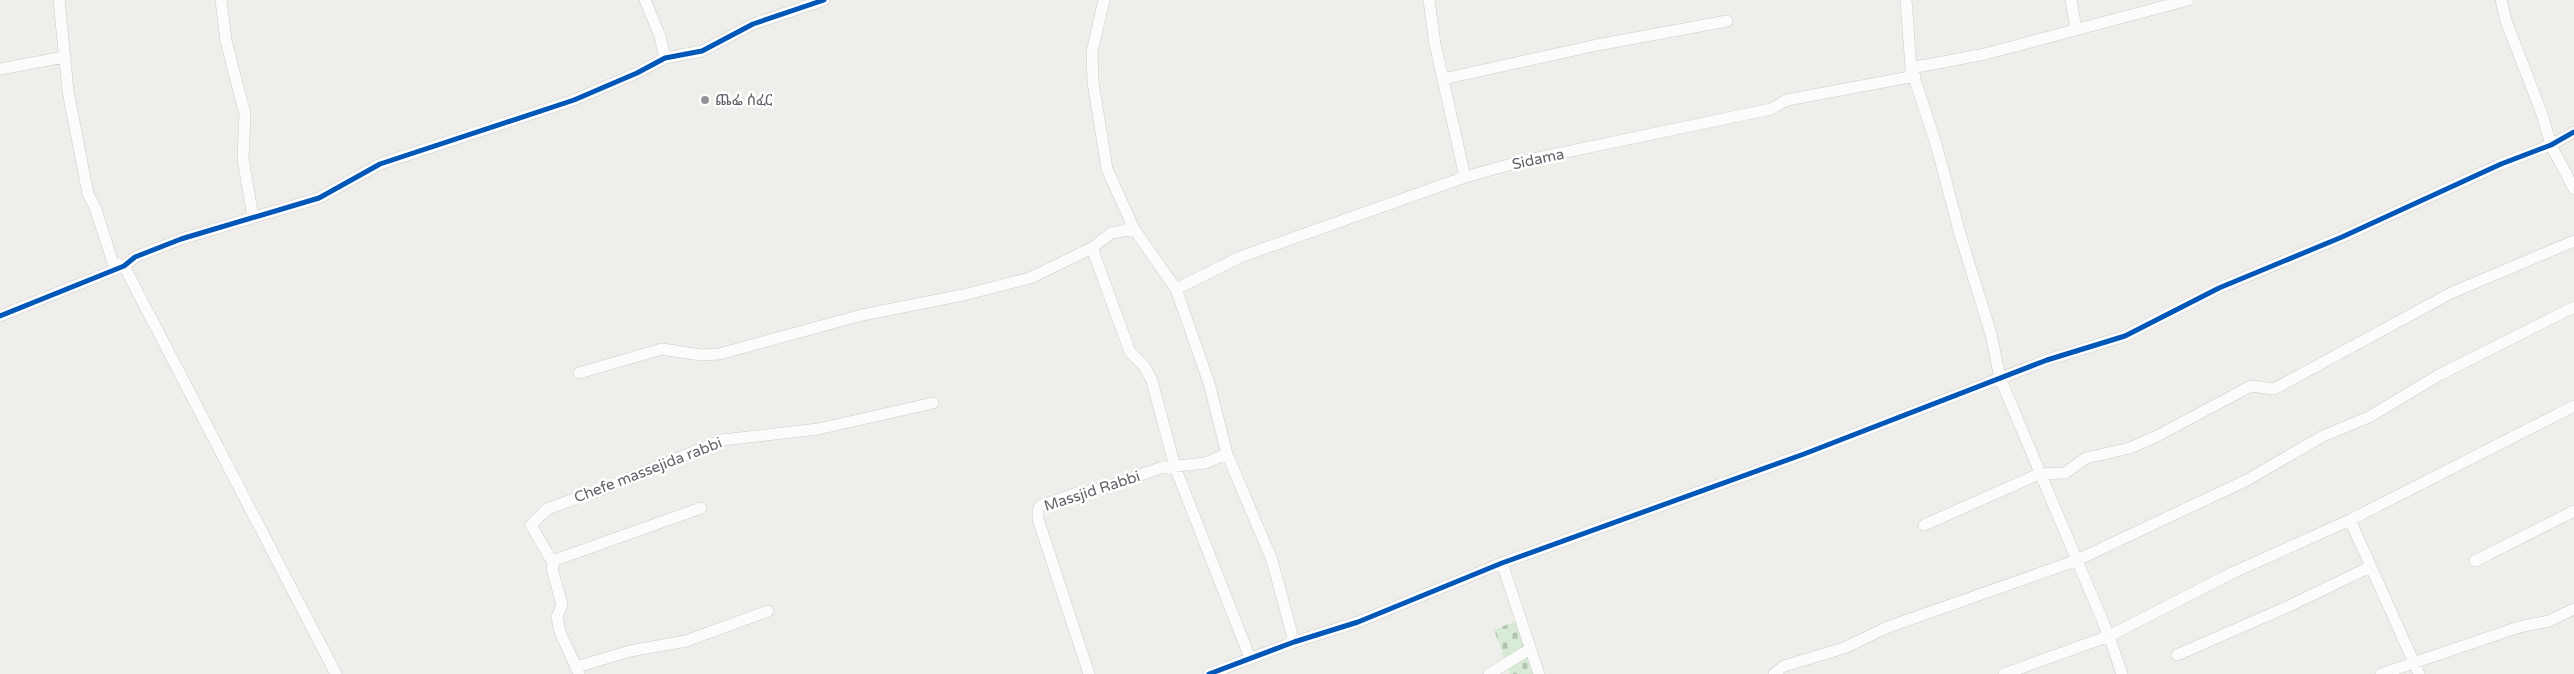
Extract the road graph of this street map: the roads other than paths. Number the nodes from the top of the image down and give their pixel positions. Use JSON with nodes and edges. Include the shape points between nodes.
{"nodes":[{"id":1,"x":59,"y":0,"type":"edge"},
{"id":2,"x":221,"y":0,"type":"edge"},
{"id":3,"x":645,"y":0,"type":"edge"},
{"id":4,"x":824,"y":0,"type":"edge"},
{"id":5,"x":1104,"y":0,"type":"edge"},
{"id":6,"x":1429,"y":0,"type":"edge"},
{"id":7,"x":1906,"y":0,"type":"edge"},
{"id":8,"x":2071,"y":0,"type":"edge"},
{"id":9,"x":2188,"y":0,"type":"edge"},
{"id":10,"x":2501,"y":0,"type":"edge"},
{"id":11,"x":1727,"y":21,"type":"dead end"},
{"id":12,"x":2076,"y":28,"type":"junction"},
{"id":13,"x":64,"y":57,"type":"junction"},
{"id":14,"x":665,"y":58,"type":"junction"},
{"id":15,"x":0,"y":68,"type":"edge"},
{"id":16,"x":1913,"y":72,"type":"junction"},
{"id":17,"x":1443,"y":79,"type":"junction"},
{"id":18,"x":2574,"y":132,"type":"edge"},
{"id":19,"x":2550,"y":145,"type":"junction"},
{"id":20,"x":1465,"y":177,"type":"junction"},
{"id":21,"x":2574,"y":189,"type":"edge"},
{"id":22,"x":253,"y":217,"type":"junction"},
{"id":23,"x":1134,"y":229,"type":"junction"},
{"id":24,"x":2574,"y":241,"type":"edge"},
{"id":25,"x":1092,"y":248,"type":"junction"},
{"id":26,"x":124,"y":266,"type":"junction"},
{"id":27,"x":1176,"y":289,"type":"junction"},
{"id":28,"x":2574,"y":307,"type":"edge"},
{"id":29,"x":0,"y":316,"type":"edge"},
{"id":30,"x":579,"y":373,"type":"dead end"},
{"id":31,"x":2000,"y":378,"type":"junction"},
{"id":32,"x":933,"y":403,"type":"dead end"},
{"id":33,"x":2574,"y":406,"type":"edge"},
{"id":34,"x":1227,"y":454,"type":"junction"},
{"id":35,"x":1175,"y":467,"type":"junction"},
{"id":36,"x":2039,"y":474,"type":"junction"},
{"id":37,"x":701,"y":508,"type":"dead end"},
{"id":38,"x":2574,"y":511,"type":"edge"},
{"id":39,"x":2350,"y":520,"type":"junction"},
{"id":40,"x":1924,"y":525,"type":"dead end"},
{"id":41,"x":2075,"y":561,"type":"junction"},
{"id":42,"x":2475,"y":561,"type":"dead end"},
{"id":43,"x":553,"y":563,"type":"junction"},
{"id":44,"x":1502,"y":563,"type":"junction"},
{"id":45,"x":2370,"y":567,"type":"junction"},
{"id":46,"x":2574,"y":609,"type":"edge"},
{"id":47,"x":768,"y":612,"type":"dead end"},
{"id":48,"x":2109,"y":636,"type":"junction"},
{"id":49,"x":1294,"y":642,"type":"junction"},
{"id":50,"x":1530,"y":649,"type":"junction"},
{"id":51,"x":2176,"y":655,"type":"dead end"},
{"id":52,"x":1250,"y":658,"type":"junction"},
{"id":53,"x":2414,"y":662,"type":"junction"},
{"id":54,"x":578,"y":670,"type":"edge"},
{"id":55,"x":336,"y":674,"type":"edge"},
{"id":56,"x":1089,"y":674,"type":"edge"},
{"id":57,"x":1209,"y":674,"type":"edge"},
{"id":58,"x":1489,"y":674,"type":"edge"},
{"id":59,"x":1539,"y":674,"type":"edge"},
{"id":60,"x":1774,"y":674,"type":"edge"},
{"id":61,"x":2004,"y":674,"type":"edge"},
{"id":62,"x":2122,"y":674,"type":"edge"},
{"id":63,"x":2381,"y":674,"type":"edge"},
{"id":64,"x":2419,"y":674,"type":"edge"}],
"edges":[{"from":1,"to":13,"type":"street"},
{"from":2,"to":22,"type":"street","via":[[226,41],[244,114],[243,159]]},
{"from":3,"to":14,"type":"street"},
{"from":4,"to":14,"type":"street","via":[[753,24],[702,51]]},
{"from":5,"to":23,"type":"street","via":[[1092,52],[1093,82],[1107,169]]},
{"from":6,"to":17,"type":"street"},
{"from":7,"to":16,"type":"street"},
{"from":8,"to":12,"type":"street"},
{"from":9,"to":12,"type":"street","name":"Sidama"},
{"from":10,"to":19,"type":"street"},
{"from":11,"to":17,"type":"street"},
{"from":12,"to":16,"type":"street","name":"Sidama"},
{"from":13,"to":15,"type":"street"},
{"from":13,"to":26,"type":"street","via":[[88,194],[113,262]]},
{"from":14,"to":22,"type":"street","via":[[574,100],[380,164],[319,198]]},
{"from":16,"to":20,"type":"street","name":"Sidama","via":[[1787,100],[1771,109],[1519,162]]},
{"from":16,"to":31,"type":"street","via":[[1991,334]]},
{"from":17,"to":20,"type":"street"},
{"from":18,"to":19,"type":"street"},
{"from":19,"to":21,"type":"street"},
{"from":19,"to":31,"type":"street","via":[[2219,288],[2124,336]]},
{"from":20,"to":27,"type":"street","name":"Sidama","via":[[1240,257]]},
{"from":22,"to":26,"type":"street","via":[[181,239],[134,257]]},
{"from":23,"to":25,"type":"street","via":[[1111,233]]},
{"from":23,"to":27,"type":"street"},
{"from":24,"to":36,"type":"street","via":[[2451,293],[2274,389],[2251,386],[2130,448],[2086,458],[2065,472]]},
{"from":25,"to":30,"type":"street","via":[[1030,278],[963,295],[862,315],[719,354],[701,355],[662,349]]},
{"from":25,"to":35,"type":"street","via":[[1130,352],[1145,367],[1152,380]]},
{"from":26,"to":29,"type":"street"},
{"from":26,"to":55,"type":"street"},
{"from":27,"to":34,"type":"street","via":[[1209,383]]},
{"from":28,"to":41,"type":"street","via":[[2439,375],[2369,417],[2323,436],[2247,480]]},
{"from":31,"to":36,"type":"street"},
{"from":31,"to":44,"type":"street","via":[[1804,454]]},
{"from":32,"to":43,"type":"street","name":"Chefe massejida rabbi","via":[[818,429],[722,440],[547,509],[531,525]]},
{"from":33,"to":39,"type":"street"},
{"from":34,"to":35,"type":"street","name":"Massjid Rabbi","via":[[1205,463]]},
{"from":34,"to":49,"type":"street","via":[[1272,560]]},
{"from":35,"to":52,"type":"street"},
{"from":35,"to":56,"type":"street","name":"Massjid Rabbi","via":[[1160,468],[1104,488],[1074,494],[1040,506],[1038,510],[1038,519]]},
{"from":36,"to":40,"type":"street"},
{"from":36,"to":41,"type":"street"},
{"from":37,"to":43,"type":"street"},
{"from":38,"to":42,"type":"street"},
{"from":39,"to":45,"type":"street"},
{"from":39,"to":48,"type":"street","via":[[2232,573]]},
{"from":41,"to":48,"type":"street"},
{"from":41,"to":60,"type":"street","via":[[1888,627],[1844,648],[1784,666]]},
{"from":43,"to":54,"type":"street","via":[[562,605],[557,617],[560,632]]},
{"from":44,"to":49,"type":"street","via":[[1358,622]]},
{"from":44,"to":50,"type":"street"},
{"from":45,"to":51,"type":"street"},
{"from":45,"to":53,"type":"street"},
{"from":46,"to":53,"type":"street","via":[[2549,621],[2519,627]]},
{"from":47,"to":54,"type":"street","via":[[686,642],[630,651]]},
{"from":48,"to":61,"type":"street"},
{"from":48,"to":62,"type":"street"},
{"from":49,"to":52,"type":"street"},
{"from":50,"to":58,"type":"street"},
{"from":50,"to":59,"type":"street"},
{"from":52,"to":57,"type":"street"},
{"from":53,"to":63,"type":"street"},
{"from":53,"to":64,"type":"street"}]}
